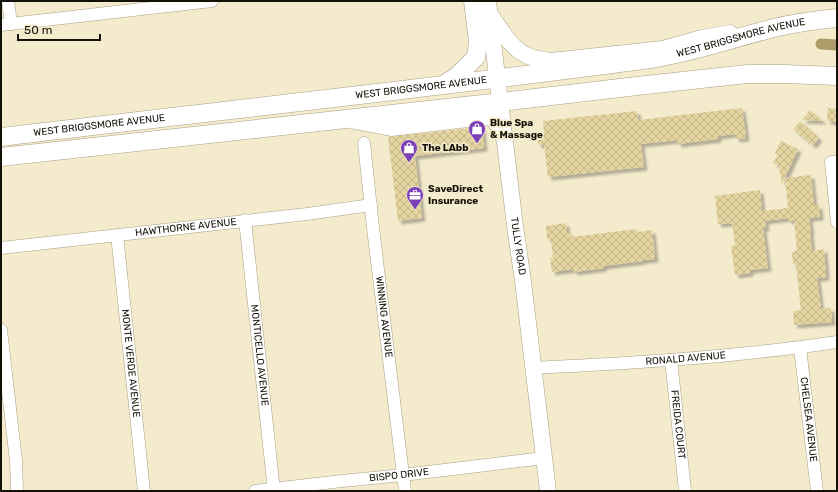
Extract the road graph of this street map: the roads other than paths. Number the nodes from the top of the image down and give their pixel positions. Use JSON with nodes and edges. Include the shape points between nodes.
{"nodes":[{"id":1,"x":8,"y":1,"type":"edge"},
{"id":2,"x":212,"y":1,"type":"edge"},
{"id":3,"x":473,"y":1,"type":"edge"},
{"id":4,"x":168,"y":3,"type":"edge"},
{"id":5,"x":489,"y":8,"type":"edge"},
{"id":6,"x":837,"y":18,"type":"edge"},
{"id":7,"x":6,"y":25,"type":"edge"},
{"id":8,"x":775,"y":28,"type":"junction"},
{"id":9,"x":837,"y":76,"type":"edge"},
{"id":10,"x":498,"y":78,"type":"junction"},
{"id":11,"x":444,"y":84,"type":"junction"},
{"id":12,"x":501,"y":102,"type":"junction"},
{"id":13,"x":346,"y":119,"type":"junction"},
{"id":14,"x":5,"y":136,"type":"edge"},
{"id":15,"x":364,"y":143,"type":"dead end"},
{"id":16,"x":506,"y":144,"type":"junction"},
{"id":17,"x":1,"y":157,"type":"edge"},
{"id":18,"x":837,"y":162,"type":"edge"},
{"id":19,"x":371,"y":205,"type":"junction"},
{"id":20,"x":245,"y":220,"type":"junction"},
{"id":21,"x":837,"y":222,"type":"edge"},
{"id":22,"x":117,"y":235,"type":"junction"},
{"id":23,"x":1,"y":248,"type":"edge"},
{"id":24,"x":1,"y":330,"type":"edge"},
{"id":25,"x":837,"y":342,"type":"edge"},
{"id":26,"x":800,"y":348,"type":"junction"},
{"id":27,"x":671,"y":360,"type":"junction"},
{"id":28,"x":533,"y":368,"type":"junction"},
{"id":29,"x":544,"y":458,"type":"junction"},
{"id":30,"x":403,"y":475,"type":"junction"},
{"id":31,"x":274,"y":490,"type":"edge"},
{"id":32,"x":685,"y":490,"type":"edge"},
{"id":33,"x":17,"y":491,"type":"edge"},
{"id":34,"x":145,"y":491,"type":"edge"},
{"id":35,"x":255,"y":491,"type":"edge"},
{"id":36,"x":405,"y":491,"type":"edge"},
{"id":37,"x":548,"y":491,"type":"edge"},
{"id":38,"x":817,"y":491,"type":"edge"}],
"edges":[{"from":1,"to":7,"type":"street"},
{"from":2,"to":4,"type":"street"},
{"from":3,"to":11,"type":"main road","via":[[478,42],[476,57],[457,76]]},
{"from":4,"to":7,"type":"street"},
{"from":5,"to":8,"type":"main road","via":[[520,52],[551,61],[663,49],[727,33]]},
{"from":5,"to":10,"type":"main road","name":"TULLY ROAD"},
{"from":6,"to":8,"type":"main road","name":"WEST BRIGGSMORE AVENUE"},
{"from":8,"to":10,"type":"main road","name":"WEST BRIGGSMORE AVENUE","via":[[713,46],[661,57]]},
{"from":9,"to":12,"type":"main road","name":"WEST BRIGGSMORE AVENUE","via":[[747,74]]},
{"from":10,"to":11,"type":"main road","name":"WEST BRIGGSMORE AVENUE"},
{"from":10,"to":12,"type":"main road","name":"TULLY ROAD"},
{"from":11,"to":14,"type":"main road","name":"WEST BRIGGSMORE AVENUE"},
{"from":12,"to":13,"type":"main road","name":"WEST BRIGGSMORE AVENUE"},
{"from":12,"to":16,"type":"main road","name":"TULLY ROAD"},
{"from":13,"to":16,"type":"main road","via":[[391,128],[491,117]]},
{"from":13,"to":17,"type":"main road","name":"WEST BRIGGSMORE AVENUE"},
{"from":15,"to":19,"type":"street","name":"WINNING AVENUE"},
{"from":16,"to":28,"type":"main road","name":"TULLY ROAD"},
{"from":18,"to":21,"type":"street","via":[[831,162]]},
{"from":19,"to":20,"type":"street","name":"HAWTHORNE AVENUE"},
{"from":19,"to":30,"type":"street","name":"WINNING AVENUE"},
{"from":20,"to":22,"type":"street","name":"HAWTHORNE AVENUE"},
{"from":20,"to":31,"type":"street","name":"MONTICELLO AVENUE"},
{"from":22,"to":23,"type":"street","name":"HAWTHORNE AVENUE"},
{"from":22,"to":34,"type":"street","name":"MONTE VERDE AVENUE"},
{"from":24,"to":33,"type":"street"},
{"from":25,"to":26,"type":"street","name":"RONALD AVENUE"},
{"from":26,"to":27,"type":"street","name":"RONALD AVENUE"},
{"from":26,"to":38,"type":"street","name":"CHELSEA AVENUE"},
{"from":27,"to":28,"type":"street","name":"RONALD AVENUE"},
{"from":27,"to":32,"type":"street","name":"FREIDA COURT"},
{"from":28,"to":29,"type":"main road","name":"TULLY ROAD"},
{"from":29,"to":30,"type":"street","name":"BISPO DRIVE"},
{"from":29,"to":37,"type":"main road","name":"TULLY ROAD"},
{"from":30,"to":31,"type":"street","name":"BISPO DRIVE"},
{"from":30,"to":36,"type":"street","name":"WINNING AVENUE"},
{"from":31,"to":35,"type":"street","name":"BISPO DRIVE"}]}
